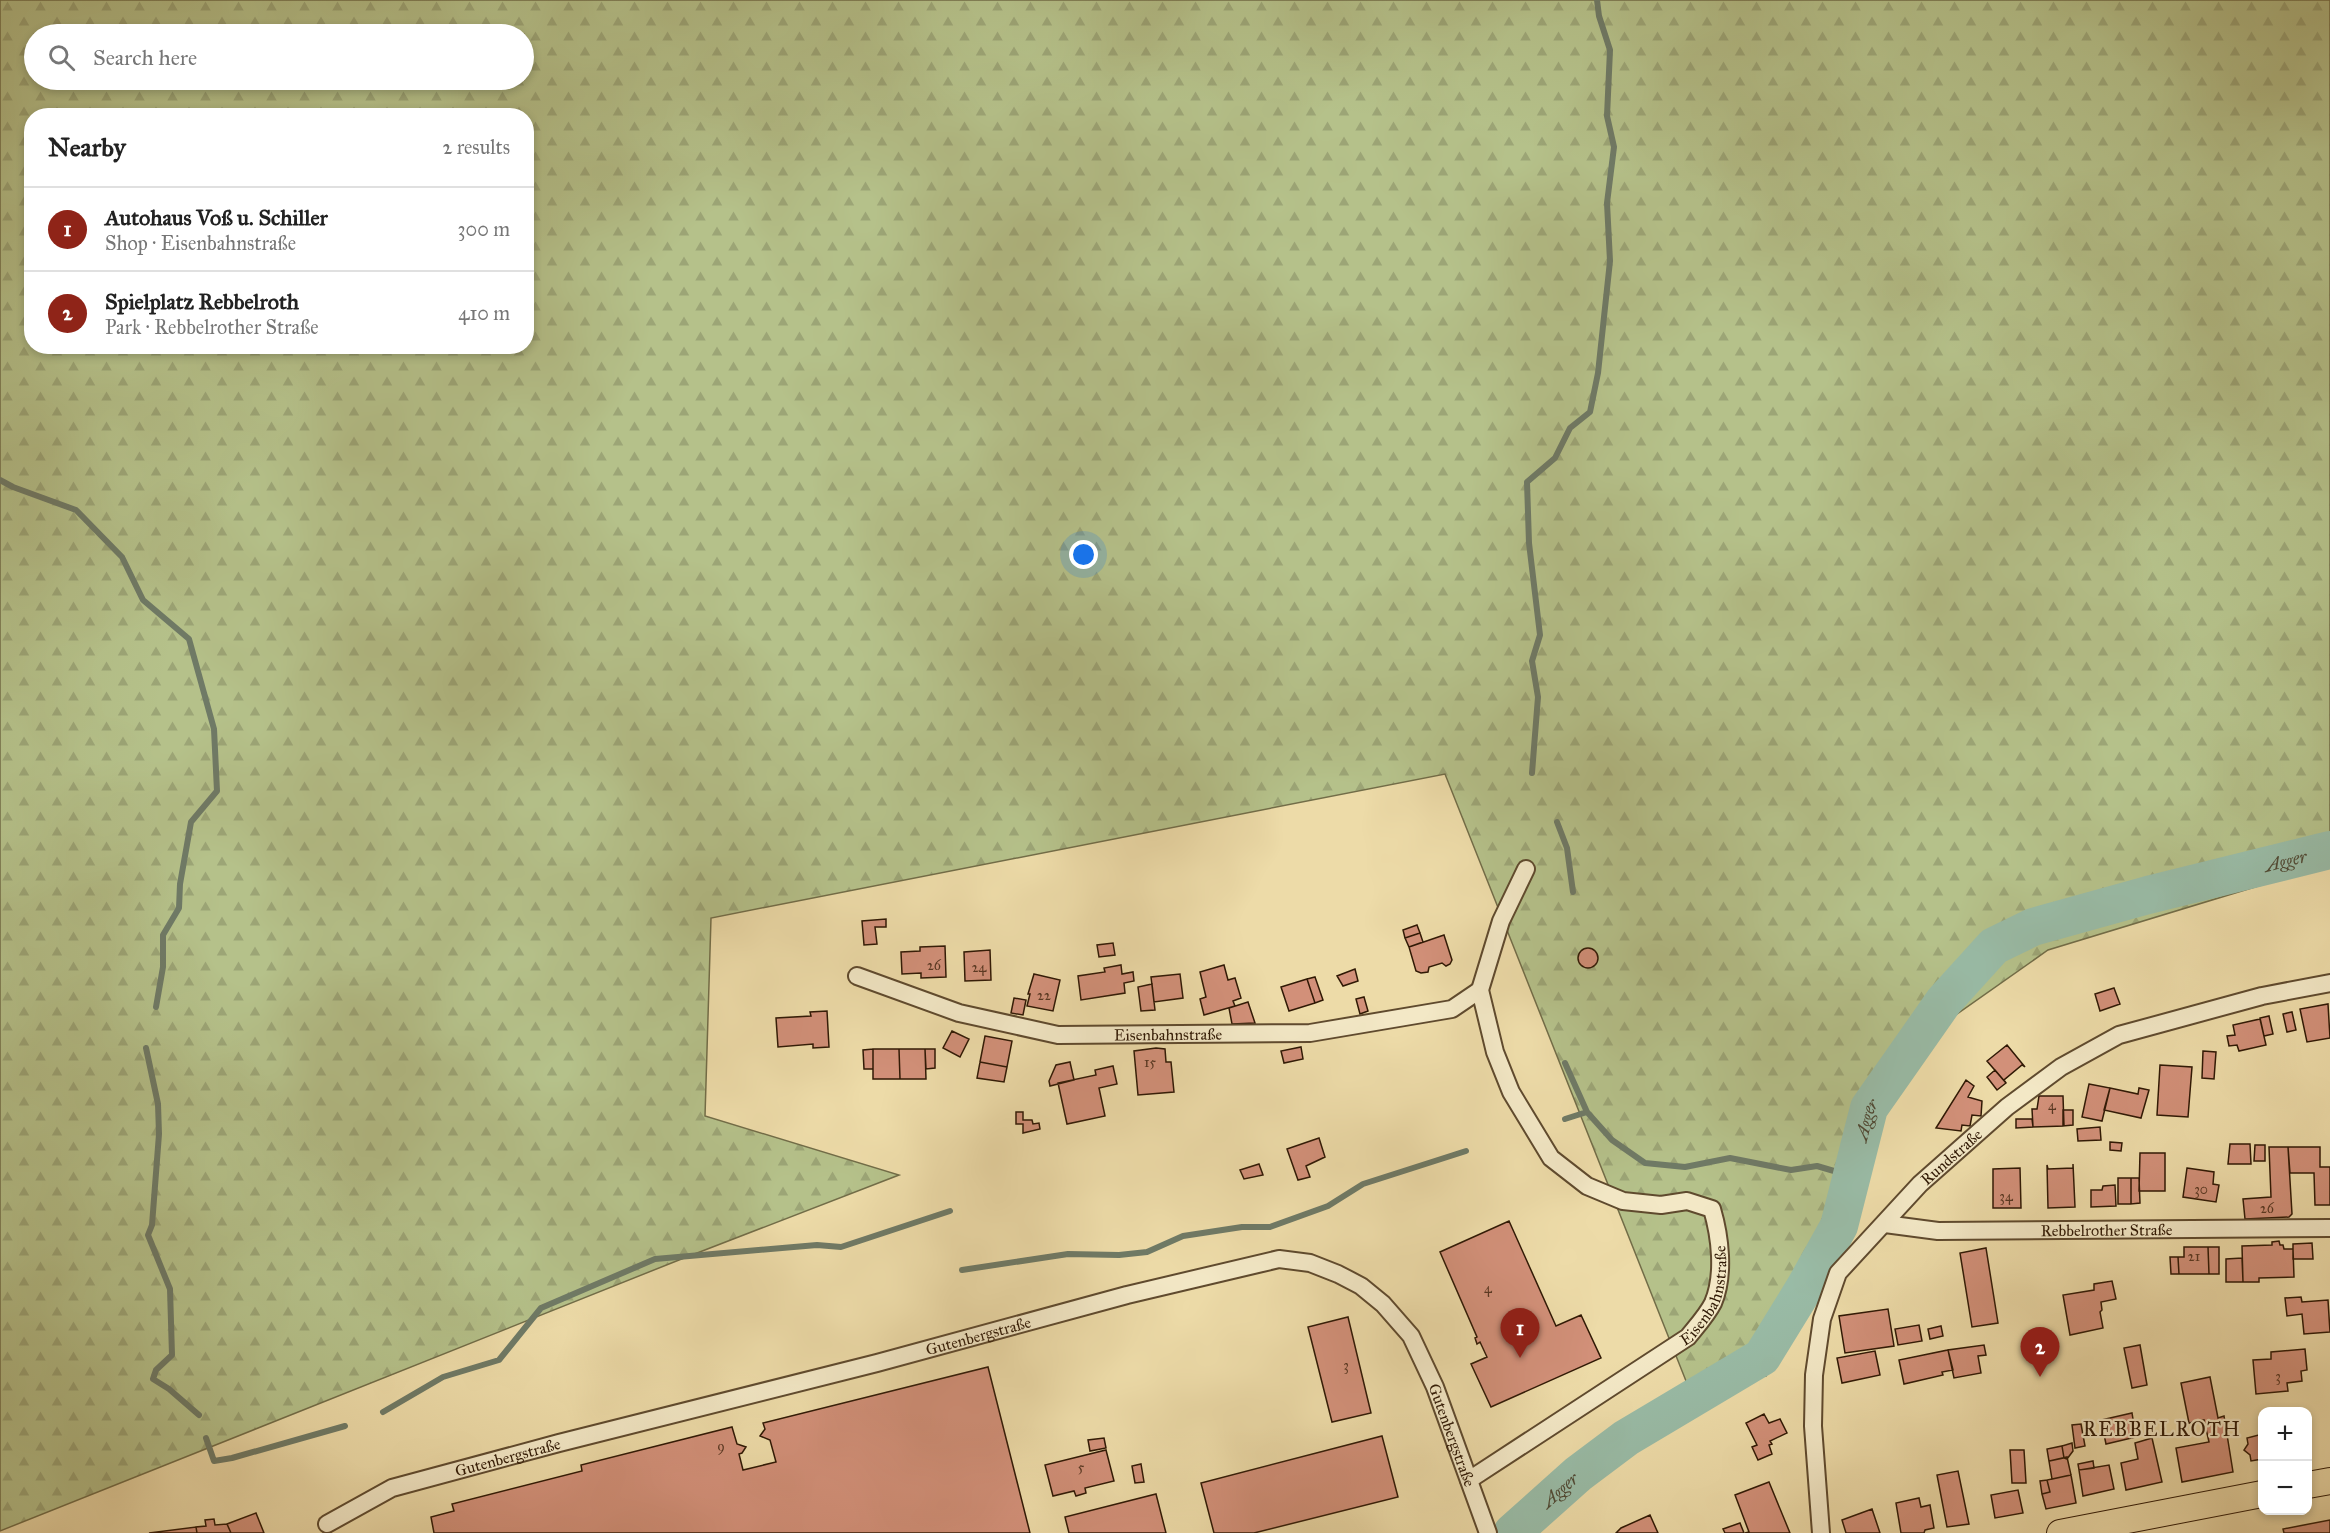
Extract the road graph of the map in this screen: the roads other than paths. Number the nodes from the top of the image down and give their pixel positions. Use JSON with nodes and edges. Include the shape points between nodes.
{"nodes":[{"id":1,"x":1526,"y":869,"type":"dead end"},
{"id":2,"x":857,"y":976,"type":"dead end"},
{"id":3,"x":2330,"y":983,"type":"edge"},
{"id":4,"x":1480,"y":990,"type":"junction"},
{"id":5,"x":1884,"y":1224,"type":"junction"},
{"id":6,"x":2330,"y":1228,"type":"edge"},
{"id":7,"x":1468,"y":1480,"type":"junction"},
{"id":8,"x":2330,"y":1481,"type":"edge"},
{"id":9,"x":2312,"y":1484,"type":"edge"},
{"id":10,"x":2258,"y":1495,"type":"edge"},
{"id":11,"x":327,"y":1524,"type":"dead end"},
{"id":12,"x":1488,"y":1533,"type":"edge"},
{"id":13,"x":1821,"y":1533,"type":"edge"},
{"id":14,"x":2060,"y":1533,"type":"edge"}],
"edges":[{"from":1,"to":4,"type":"street","via":[[1501,921]]},
{"from":2,"to":4,"type":"street","name":"Eisenbahnstraße","via":[[959,1013],[1058,1035],[1310,1033],[1452,1009]]},
{"from":3,"to":5,"type":"street","name":"Rundstraße","via":[[2262,996],[2119,1035],[2061,1067],[2007,1107],[1920,1184]]},
{"from":4,"to":7,"type":"street","name":"Eisenbahnstraße","via":[[1495,1052],[1511,1092],[1551,1158],[1587,1186],[1623,1202],[1661,1205],[1687,1201],[1712,1209],[1721,1264],[1713,1303],[1688,1337]]},
{"from":5,"to":6,"type":"street","name":"Rebbelrother Straße","via":[[1938,1232]]},
{"from":5,"to":13,"type":"street","name":"Rundstraße","via":[[1838,1274],[1822,1319],[1814,1375],[1813,1426]]},
{"from":7,"to":11,"type":"street","name":"Gutenbergstraße","via":[[1435,1387],[1411,1336],[1398,1319],[1361,1286],[1338,1274],[1310,1263],[1279,1259],[1127,1295],[393,1488]]},
{"from":7,"to":12,"type":"street","name":"Gutenbergstraße"},
{"from":8,"to":9,"type":"main road"},
{"from":10,"to":14,"type":"main road"}]}
